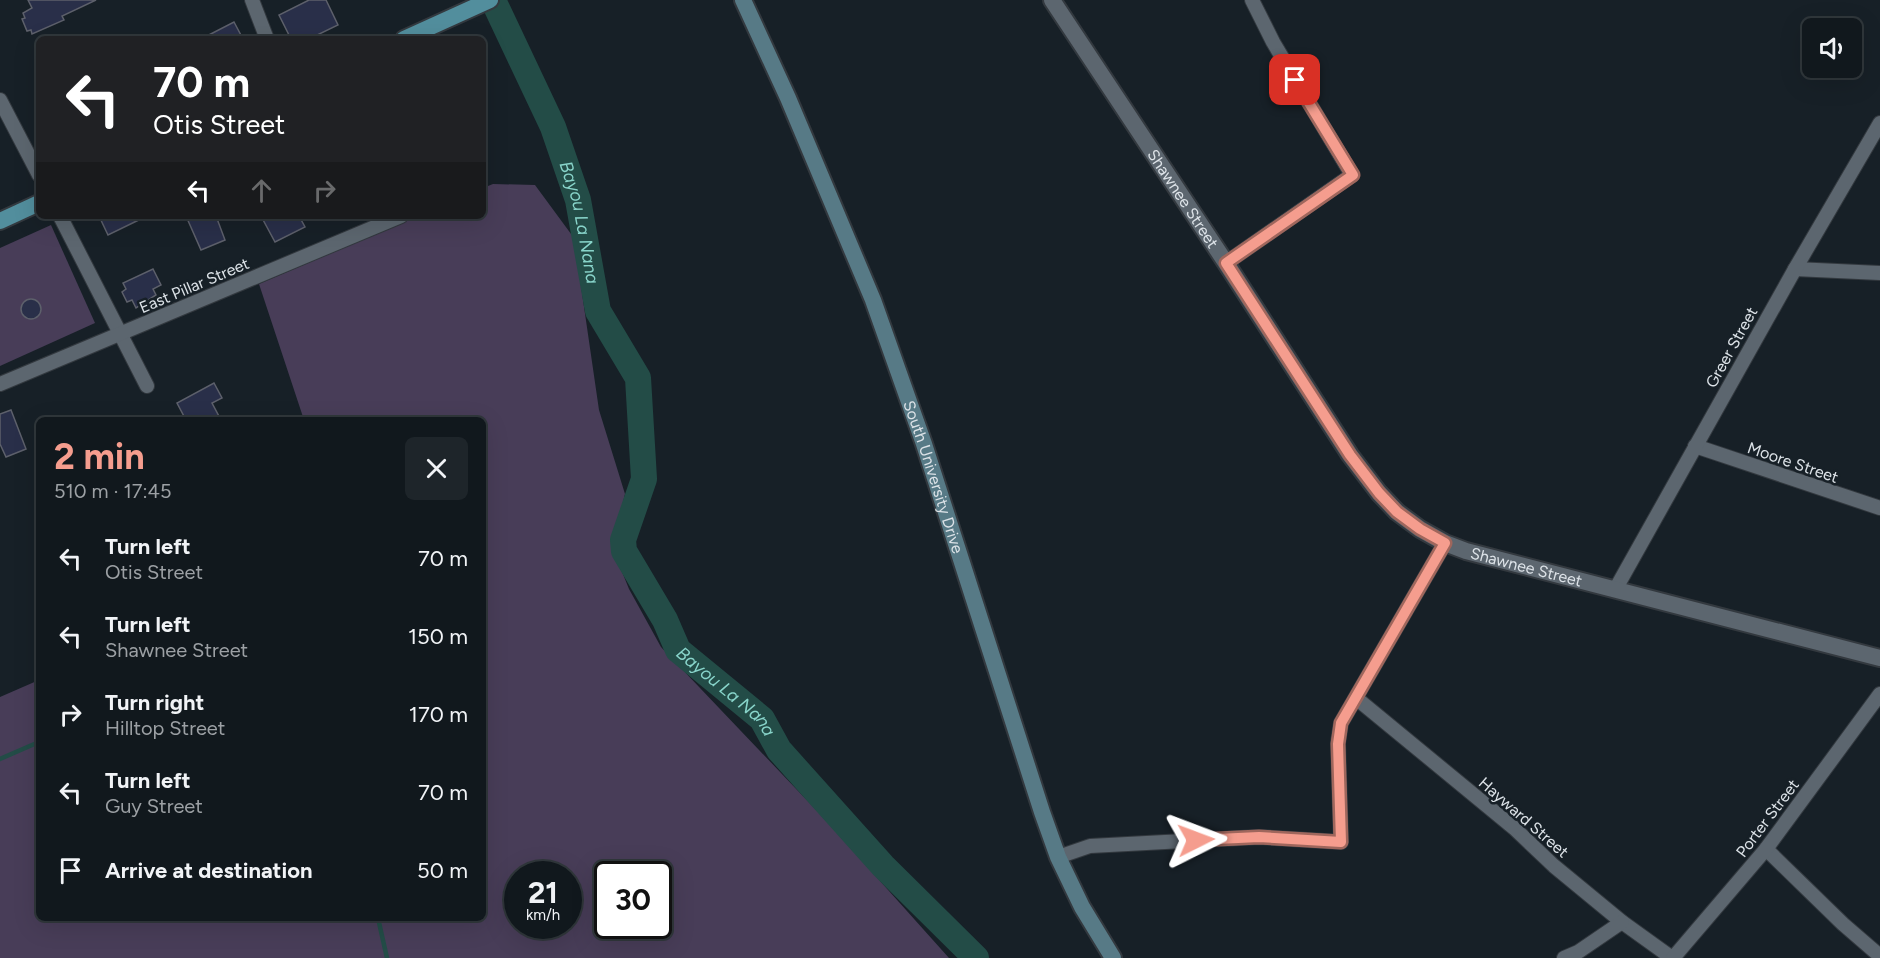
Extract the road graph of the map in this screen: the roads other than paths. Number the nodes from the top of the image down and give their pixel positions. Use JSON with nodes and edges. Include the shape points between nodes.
{"nodes":[{"id":1,"x":252,"y":0,"type":"edge"},
{"id":2,"x":490,"y":0,"type":"edge"},
{"id":3,"x":743,"y":0,"type":"edge"},
{"id":4,"x":1052,"y":0,"type":"edge"},
{"id":5,"x":1252,"y":0,"type":"edge"},
{"id":6,"x":266,"y":36,"type":"edge"},
{"id":7,"x":410,"y":36,"type":"edge"},
{"id":8,"x":0,"y":100,"type":"edge"},
{"id":9,"x":1880,"y":123,"type":"edge"},
{"id":10,"x":36,"y":169,"type":"edge"},
{"id":11,"x":36,"y":204,"type":"edge"},
{"id":12,"x":62,"y":219,"type":"edge"},
{"id":13,"x":394,"y":219,"type":"edge"},
{"id":14,"x":0,"y":221,"type":"edge"},
{"id":15,"x":1226,"y":263,"type":"junction"},
{"id":16,"x":1795,"y":269,"type":"junction"},
{"id":17,"x":1880,"y":273,"type":"edge"},
{"id":18,"x":120,"y":333,"type":"junction"},
{"id":19,"x":0,"y":384,"type":"edge"},
{"id":20,"x":147,"y":386,"type":"dead end"},
{"id":21,"x":1695,"y":446,"type":"junction"},
{"id":22,"x":1880,"y":508,"type":"edge"},
{"id":23,"x":1445,"y":543,"type":"junction"},
{"id":24,"x":1615,"y":590,"type":"junction"},
{"id":25,"x":1880,"y":658,"type":"edge"},
{"id":26,"x":1880,"y":694,"type":"edge"},
{"id":27,"x":1356,"y":698,"type":"junction"},
{"id":28,"x":1766,"y":849,"type":"junction"},
{"id":29,"x":1058,"y":857,"type":"junction"},
{"id":30,"x":1622,"y":922,"type":"junction"},
{"id":31,"x":1880,"y":956,"type":"edge"},
{"id":32,"x":1113,"y":958,"type":"edge"},
{"id":33,"x":1564,"y":958,"type":"edge"},
{"id":34,"x":1673,"y":958,"type":"edge"}],
"edges":[{"from":1,"to":6,"type":"street"},
{"from":2,"to":7,"type":"main road"},
{"from":3,"to":29,"type":"main road","name":"South University Drive","via":[[873,300],[924,444]]},
{"from":4,"to":15,"type":"street","name":"Shawnee Street"},
{"from":5,"to":15,"type":"street","via":[[1353,175]]},
{"from":8,"to":10,"type":"street"},
{"from":9,"to":16,"type":"street","name":"Greer Street"},
{"from":11,"to":14,"type":"main road"},
{"from":12,"to":18,"type":"street"},
{"from":13,"to":18,"type":"street","name":"East Pillar Street"},
{"from":15,"to":23,"type":"street","name":"Shawnee Street","via":[[1350,455],[1379,493],[1412,524]]},
{"from":16,"to":17,"type":"street"},
{"from":16,"to":21,"type":"street","name":"Greer Street"},
{"from":18,"to":19,"type":"street","name":"East Pillar Street"},
{"from":18,"to":20,"type":"street"},
{"from":21,"to":22,"type":"street","name":"Moore Street"},
{"from":21,"to":24,"type":"street","name":"Greer Street"},
{"from":23,"to":24,"type":"street","name":"Shawnee Street"},
{"from":23,"to":27,"type":"street"},
{"from":24,"to":25,"type":"street","name":"Shawnee Street"},
{"from":26,"to":28,"type":"street","name":"Porter Street"},
{"from":27,"to":29,"type":"street","via":[[1341,723],[1338,744],[1341,842],[1259,837],[1090,846]]},
{"from":27,"to":30,"type":"street","name":"Hayward Street"},
{"from":28,"to":31,"type":"street"},
{"from":28,"to":34,"type":"street","name":"Porter Street"},
{"from":29,"to":32,"type":"main road","name":"South University Drive"},
{"from":30,"to":33,"type":"street"},
{"from":30,"to":34,"type":"street","name":"Hayward Street"}]}
